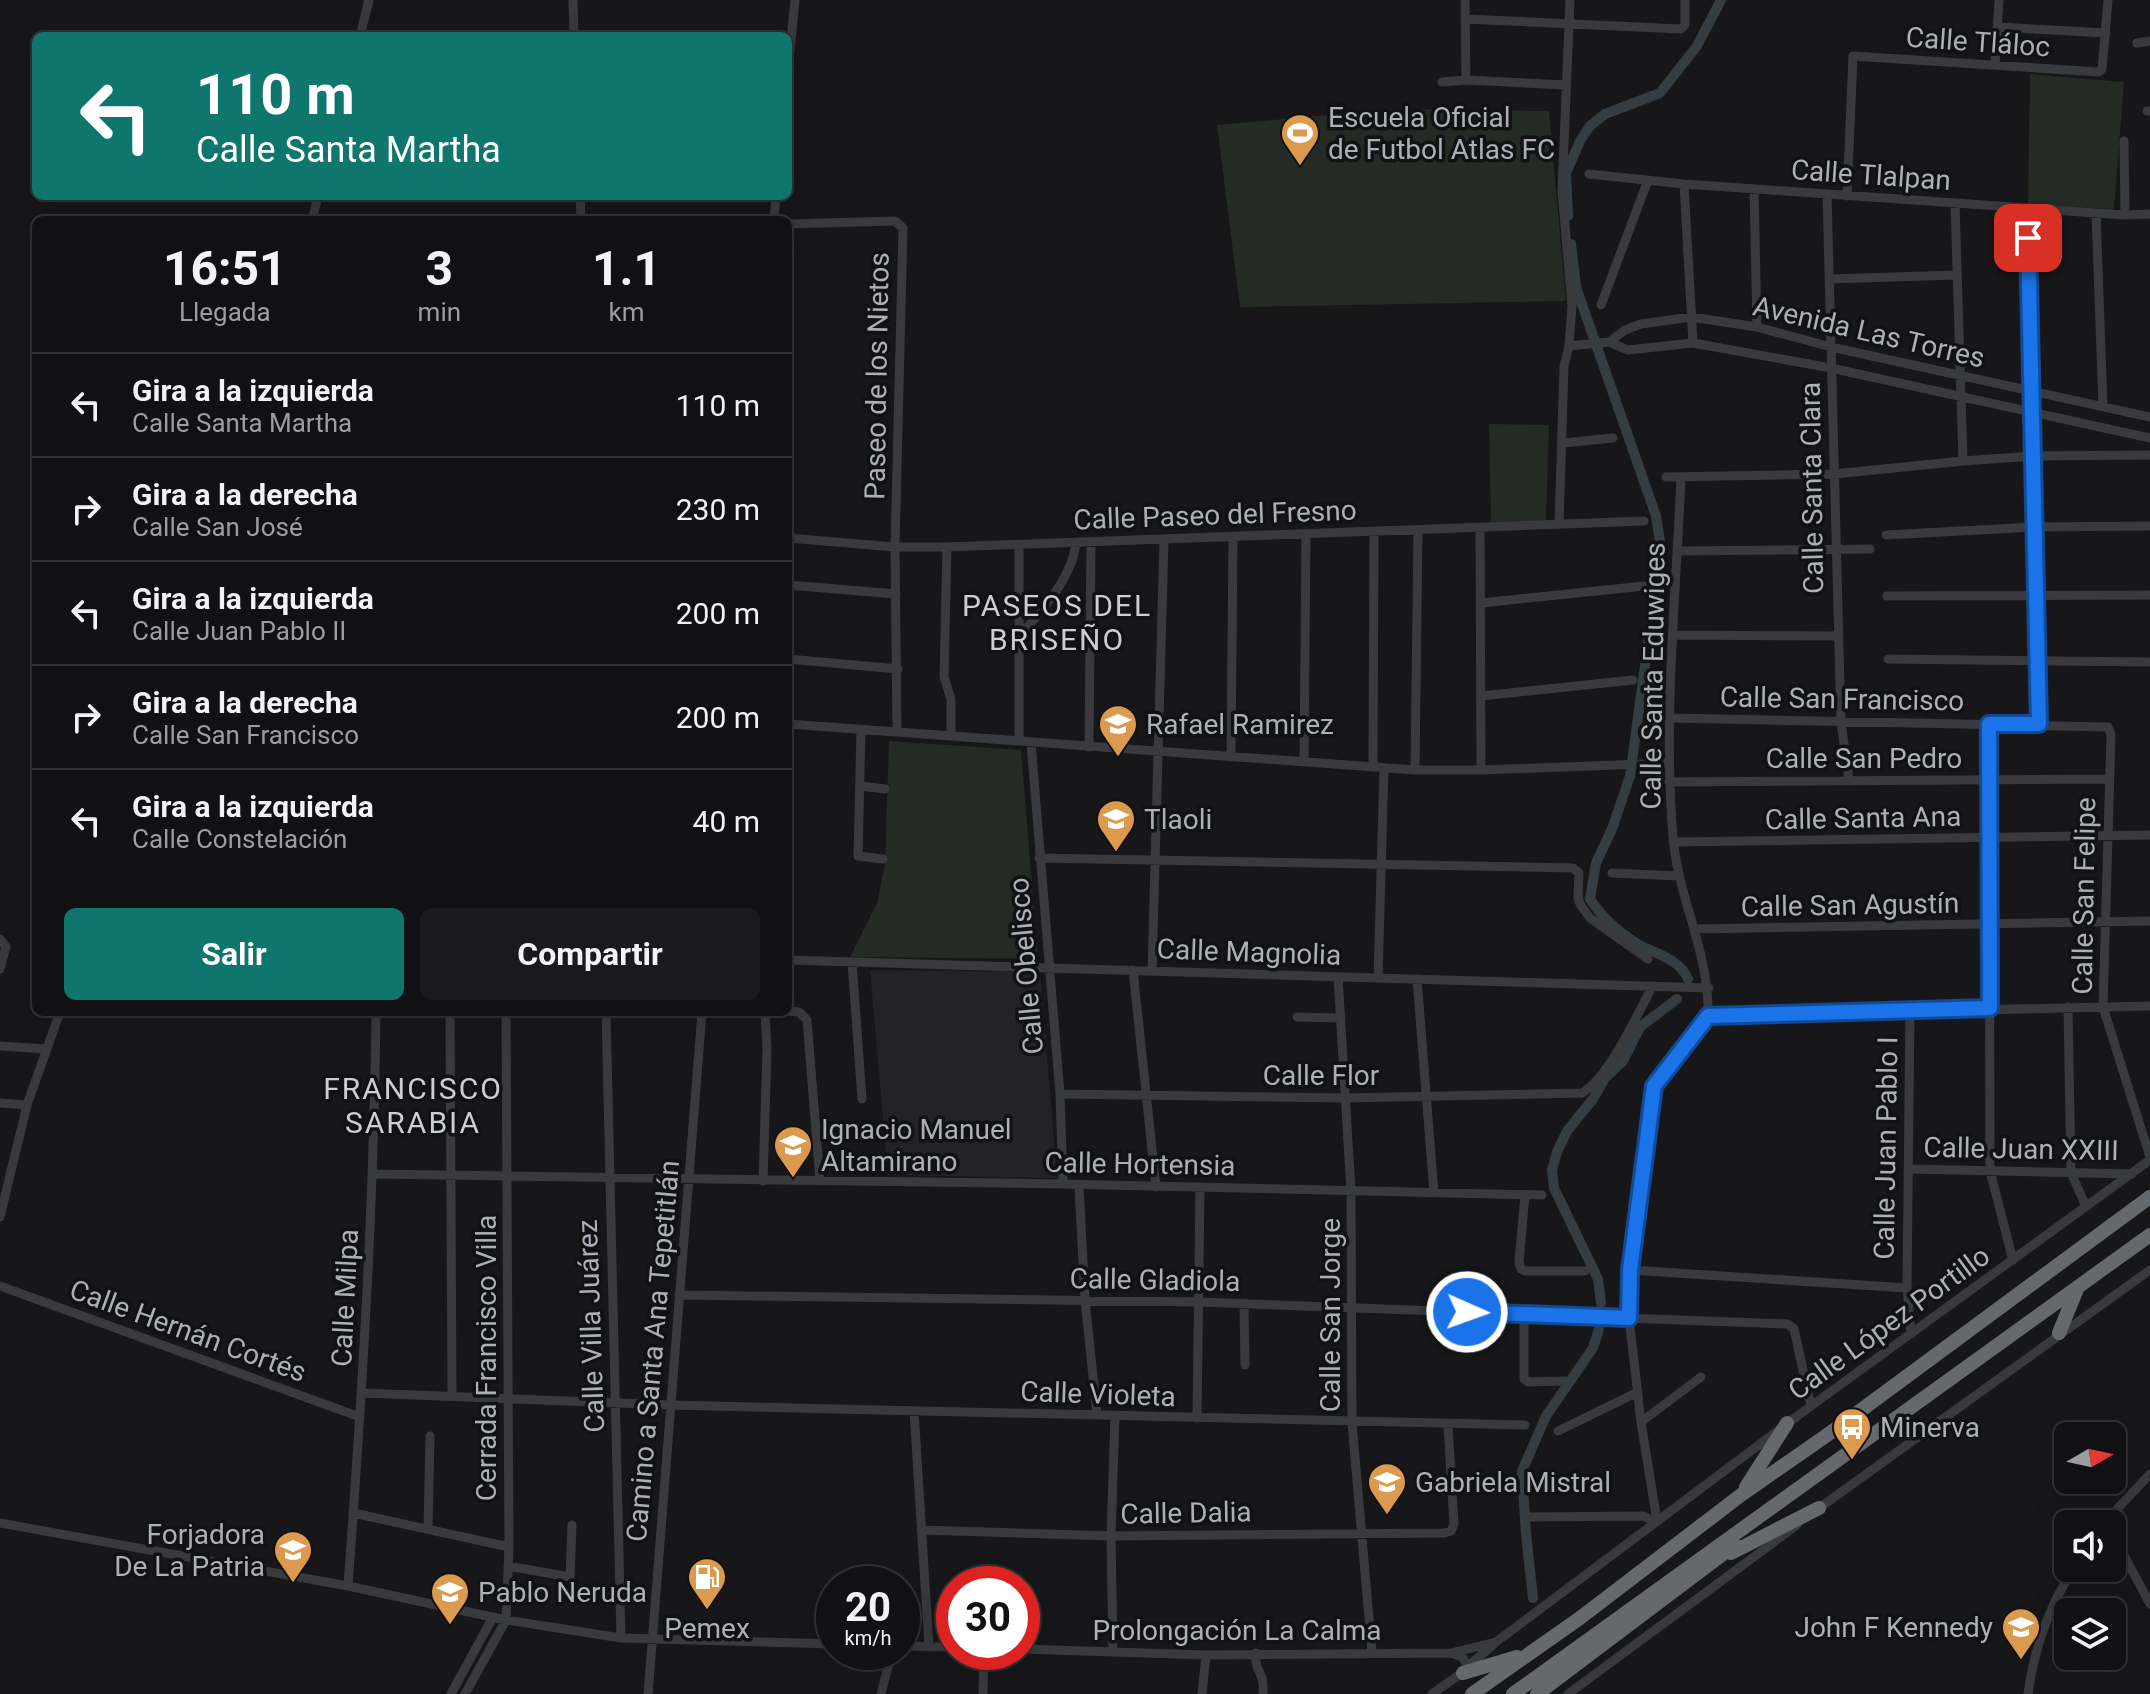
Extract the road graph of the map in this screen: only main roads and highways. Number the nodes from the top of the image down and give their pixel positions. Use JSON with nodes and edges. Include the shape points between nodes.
{"nodes":[{"id":1,"x":2150,"y":1197,"type":"edge"},
{"id":2,"x":2150,"y":1235,"type":"edge"},
{"id":3,"x":2078,"y":1287,"type":"junction"},
{"id":4,"x":2059,"y":1333,"type":"road end"},
{"id":5,"x":1787,"y":1423,"type":"road end"},
{"id":6,"x":1831,"y":1465,"type":"junction"},
{"id":7,"x":1741,"y":1495,"type":"junction"},
{"id":8,"x":1819,"y":1508,"type":"road end"},
{"id":9,"x":1713,"y":1563,"type":"junction"},
{"id":10,"x":1529,"y":1653,"type":"junction"},
{"id":11,"x":1465,"y":1670,"type":"road end"},
{"id":12,"x":1472,"y":1694,"type":"edge"},
{"id":13,"x":1513,"y":1694,"type":"edge"},
{"id":14,"x":1537,"y":1694,"type":"edge"}],
"edges":[{"from":1,"to":7,"type":"highway"},
{"from":2,"to":3,"type":"highway"},
{"from":3,"to":4,"type":"highway"},
{"from":3,"to":6,"type":"highway"},
{"from":5,"to":7,"type":"highway"},
{"from":6,"to":9,"type":"highway","via":[[1816,1484]]},
{"from":6,"to":13,"type":"highway"},
{"from":7,"to":10,"type":"highway"},
{"from":8,"to":9,"type":"highway"},
{"from":9,"to":14,"type":"highway"},
{"from":10,"to":11,"type":"highway"},
{"from":10,"to":12,"type":"highway"}]}
